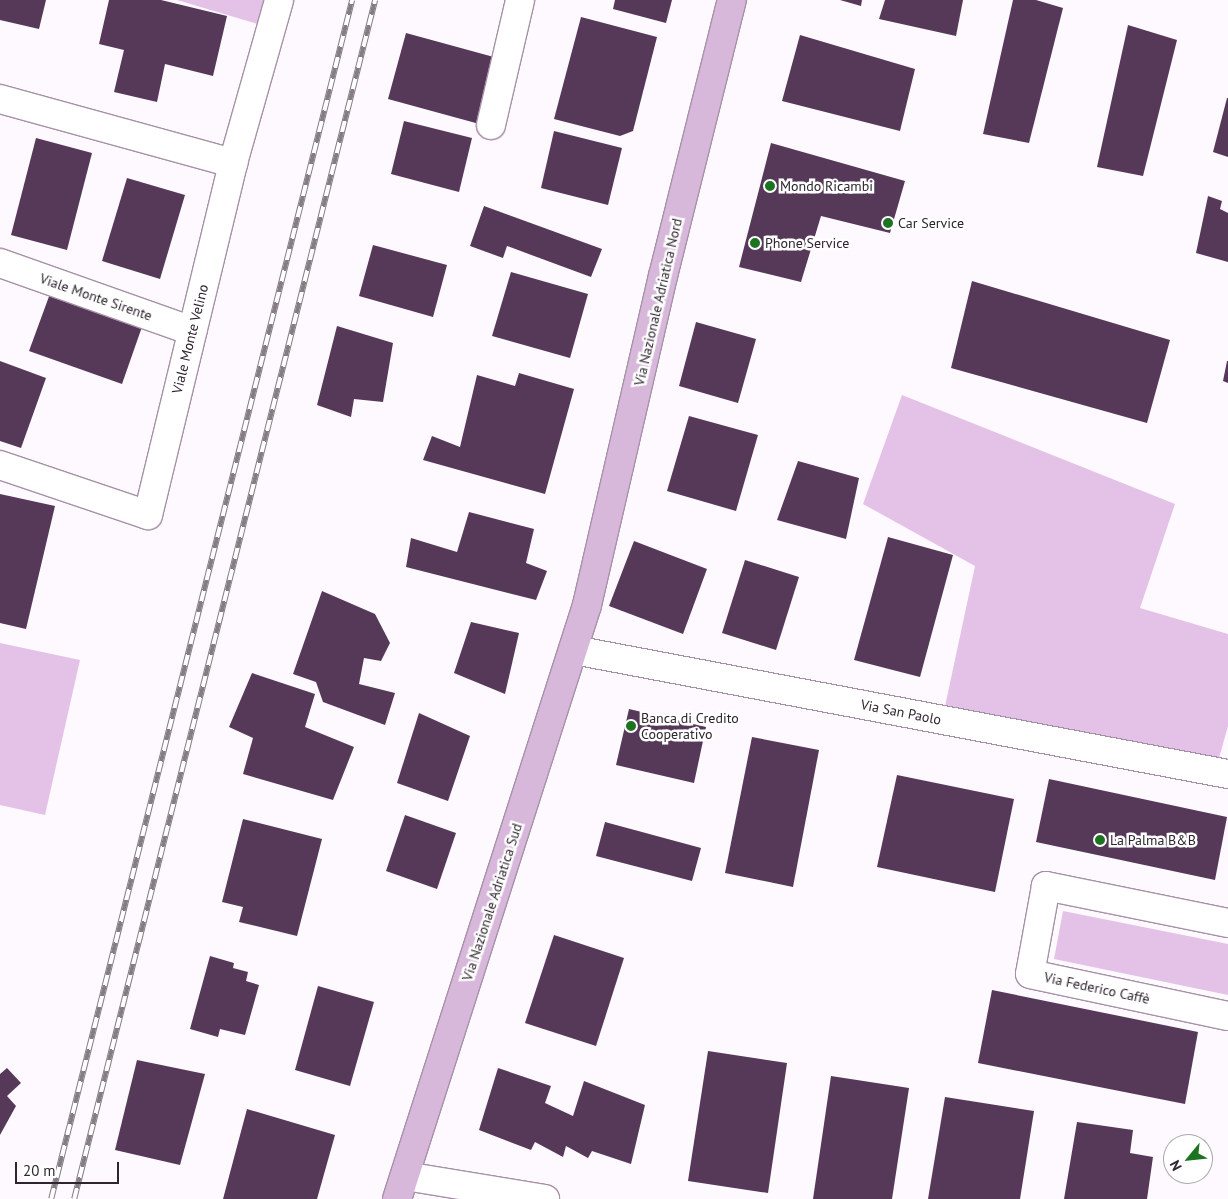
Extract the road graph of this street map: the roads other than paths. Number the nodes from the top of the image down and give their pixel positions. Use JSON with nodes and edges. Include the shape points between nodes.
{"nodes":[{"id":1,"x":279,"y":0,"type":"edge"},
{"id":2,"x":520,"y":0,"type":"edge"},
{"id":3,"x":732,"y":0,"type":"edge"},
{"id":4,"x":0,"y":99,"type":"edge"},
{"id":5,"x":491,"y":125,"type":"dead end"},
{"id":6,"x":233,"y":163,"type":"junction"},
{"id":7,"x":0,"y":263,"type":"edge"},
{"id":8,"x":192,"y":331,"type":"junction"},
{"id":9,"x":0,"y":465,"type":"edge"},
{"id":10,"x":587,"y":605,"type":"joint"},
{"id":11,"x":574,"y":650,"type":"junction"},
{"id":12,"x":1228,"y":774,"type":"edge"},
{"id":13,"x":1228,"y":923,"type":"edge"},
{"id":14,"x":1228,"y":1016,"type":"edge"},
{"id":15,"x":401,"y":1187,"type":"edge"},
{"id":16,"x":545,"y":1199,"type":"edge"}],
"edges":[{"from":1,"to":6,"type":"street","name":"Viale Monte Velino"},
{"from":2,"to":5,"type":"street"},
{"from":3,"to":10,"type":"main road","name":"Via Nazionale Adriatica Nord","via":[[663,276]]},
{"from":4,"to":6,"type":"street"},
{"from":6,"to":8,"type":"street","name":"Viale Monte Velino"},
{"from":7,"to":8,"type":"street","name":"Viale Monte Sirente"},
{"from":8,"to":9,"type":"street","name":"Viale Monte Velino","via":[[148,515]]},
{"from":10,"to":11,"type":"main road","name":"Via Nazionale Adriatica Sud"},
{"from":11,"to":12,"type":"street","name":"Via San Paolo"},
{"from":11,"to":15,"type":"main road","name":"Via Nazionale Adriatica Sud"},
{"from":13,"to":14,"type":"street","name":"Via Federico Caffè","via":[[1046,886],[1030,974]]},
{"from":15,"to":16,"type":"street"}]}
